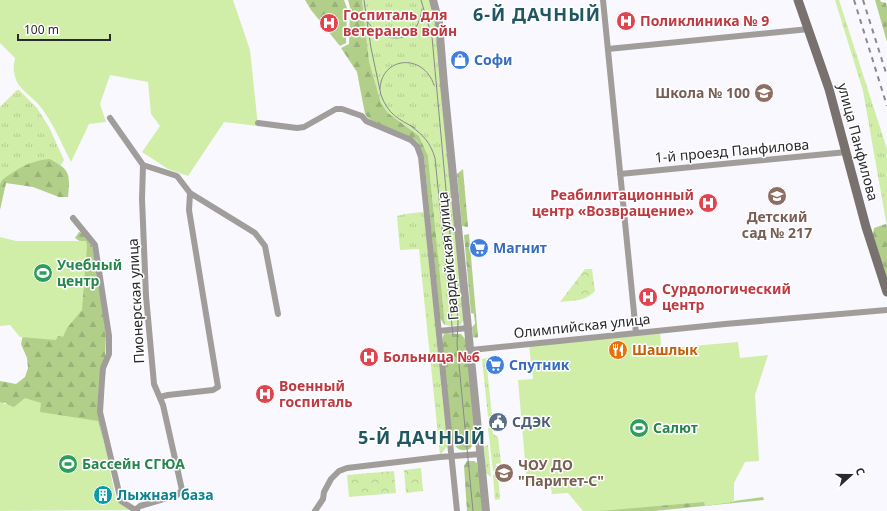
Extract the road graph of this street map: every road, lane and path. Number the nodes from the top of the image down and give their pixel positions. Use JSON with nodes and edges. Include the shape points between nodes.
{"nodes":[{"id":1,"x":433,"y":0,"type":"edge"},
{"id":2,"x":603,"y":0,"type":"edge"},
{"id":3,"x":798,"y":0,"type":"edge"},
{"id":4,"x":808,"y":29,"type":"junction"},
{"id":5,"x":608,"y":49,"type":"junction"},
{"id":6,"x":110,"y":118,"type":"dead end"},
{"id":7,"x":258,"y":123,"type":"dead end"},
{"id":8,"x":847,"y":152,"type":"junction"},
{"id":9,"x":144,"y":164,"type":"junction"},
{"id":10,"x":620,"y":174,"type":"junction"},
{"id":11,"x":190,"y":193,"type":"junction"},
{"id":12,"x":73,"y":218,"type":"dead end"},
{"id":13,"x":887,"y":292,"type":"edge"},
{"id":14,"x":887,"y":310,"type":"edge"},
{"id":15,"x":278,"y":314,"type":"dead end"},
{"id":16,"x":468,"y":328,"type":"junction"},
{"id":17,"x":439,"y":331,"type":"junction"},
{"id":18,"x":636,"y":332,"type":"junction"},
{"id":19,"x":471,"y":350,"type":"junction"},
{"id":20,"x":160,"y":397,"type":"junction"},
{"id":21,"x":481,"y":454,"type":"junction"},
{"id":22,"x":452,"y":457,"type":"junction"},
{"id":23,"x":136,"y":510,"type":"edge"},
{"id":24,"x":315,"y":511,"type":"edge"},
{"id":25,"x":457,"y":511,"type":"edge"},
{"id":26,"x":486,"y":511,"type":"edge"}],
"edges":[{"from":1,"to":16,"type":"street","name":"Гвардейская улица","via":[[440,23]]},
{"from":2,"to":5,"type":"street"},
{"from":3,"to":4,"type":"main road","name":"улица Панфилова"},
{"from":4,"to":5,"type":"street"},
{"from":4,"to":8,"type":"main road","name":"улица Панфилова"},
{"from":5,"to":10,"type":"street"},
{"from":6,"to":9,"type":"street"},
{"from":7,"to":17,"type":"street","via":[[304,127],[336,109],[342,109],[411,140],[417,146],[421,157]]},
{"from":8,"to":10,"type":"street","name":"1-й проезд Панфилова"},
{"from":8,"to":13,"type":"main road","name":"улица Панфилова","via":[[866,227]]},
{"from":9,"to":11,"type":"street","via":[[177,176]]},
{"from":9,"to":20,"type":"street","name":"Пионерская улица","via":[[142,199],[146,296],[154,384]]},
{"from":10,"to":18,"type":"street"},
{"from":11,"to":15,"type":"street","via":[[255,233],[266,246]]},
{"from":11,"to":20,"type":"street","via":[[189,210],[218,387],[213,390]]},
{"from":12,"to":23,"type":"street","via":[[95,245],[109,336],[109,354],[103,368],[100,412],[121,501]]},
{"from":14,"to":18,"type":"street","name":"Олимпийская улица"},
{"from":16,"to":17,"type":"street"},
{"from":16,"to":19,"type":"street","name":"Гвардейская улица"},
{"from":17,"to":22,"type":"street"},
{"from":18,"to":19,"type":"street","name":"Олимпийская улица"},
{"from":19,"to":21,"type":"street","name":"Гвардейская улица"},
{"from":20,"to":23,"type":"street","name":"Пионерская улица","via":[[182,490],[177,495],[140,506]]},
{"from":21,"to":22,"type":"street"},
{"from":21,"to":26,"type":"street","name":"Гвардейская улица"},
{"from":22,"to":24,"type":"street","via":[[347,468],[331,479]]},
{"from":22,"to":25,"type":"street"}]}
